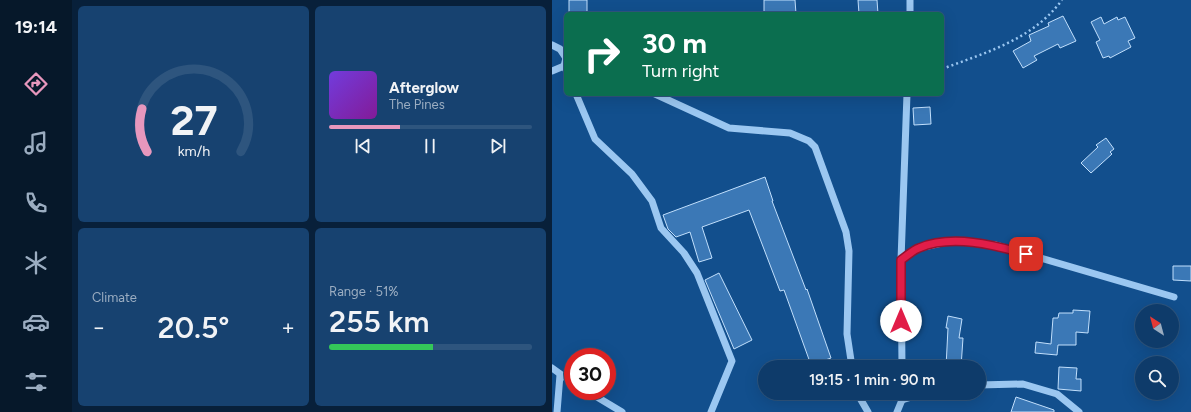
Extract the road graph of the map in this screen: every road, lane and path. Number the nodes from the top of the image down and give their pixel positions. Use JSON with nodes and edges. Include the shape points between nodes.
{"nodes":[{"id":1,"x":910,"y":0,"type":"edge"},
{"id":2,"x":1062,"y":0,"type":"edge"},
{"id":3,"x":910,"y":12,"type":"edge"},
{"id":4,"x":552,"y":45,"type":"edge"},
{"id":5,"x":564,"y":60,"type":"edge"},
{"id":6,"x":564,"y":64,"type":"edge"},
{"id":7,"x":944,"y":67,"type":"edge"},
{"id":8,"x":552,"y":71,"type":"edge"},
{"id":9,"x":577,"y":96,"type":"edge"},
{"id":10,"x":659,"y":96,"type":"edge"},
{"id":11,"x":907,"y":96,"type":"edge"},
{"id":12,"x":901,"y":260,"type":"junction"},
{"id":13,"x":1174,"y":297,"type":"dead end"},
{"id":14,"x":851,"y":360,"type":"edge"},
{"id":15,"x":902,"y":360,"type":"edge"},
{"id":16,"x":552,"y":368,"type":"edge"},
{"id":17,"x":560,"y":375,"type":"junction"},
{"id":18,"x":564,"y":377,"type":"edge"},
{"id":19,"x":986,"y":385,"type":"edge"},
{"id":20,"x":602,"y":400,"type":"edge"},
{"id":21,"x":862,"y":400,"type":"edge"},
{"id":22,"x":901,"y":400,"type":"edge"},
{"id":23,"x":556,"y":410,"type":"edge"},
{"id":24,"x":622,"y":412,"type":"edge"},
{"id":25,"x":711,"y":412,"type":"edge"},
{"id":26,"x":868,"y":412,"type":"edge"},
{"id":27,"x":897,"y":412,"type":"edge"},
{"id":28,"x":1079,"y":412,"type":"edge"}],
"edges":[{"from":1,"to":3,"type":"street"},
{"from":2,"to":7,"type":"path","via":[[1050,15],[1027,34]]},
{"from":4,"to":5,"type":"street","via":[[560,49]]},
{"from":6,"to":8,"type":"street"},
{"from":9,"to":25,"type":"street","via":[[595,139],[636,180],[652,201],[660,228],[684,252],[697,273],[732,361]]},
{"from":10,"to":14,"type":"street","via":[[729,128],[790,133],[809,142],[815,148],[846,232],[849,251],[847,334]]},
{"from":11,"to":12,"type":"street"},
{"from":12,"to":13,"type":"street","via":[[919,248],[952,241],[996,245]]},
{"from":12,"to":15,"type":"street"},
{"from":16,"to":17,"type":"street"},
{"from":17,"to":18,"type":"street"},
{"from":17,"to":23,"type":"street"},
{"from":19,"to":28,"type":"street","via":[[1023,384],[1057,394]]},
{"from":20,"to":24,"type":"street"},
{"from":21,"to":26,"type":"street"},
{"from":22,"to":27,"type":"street"}]}
